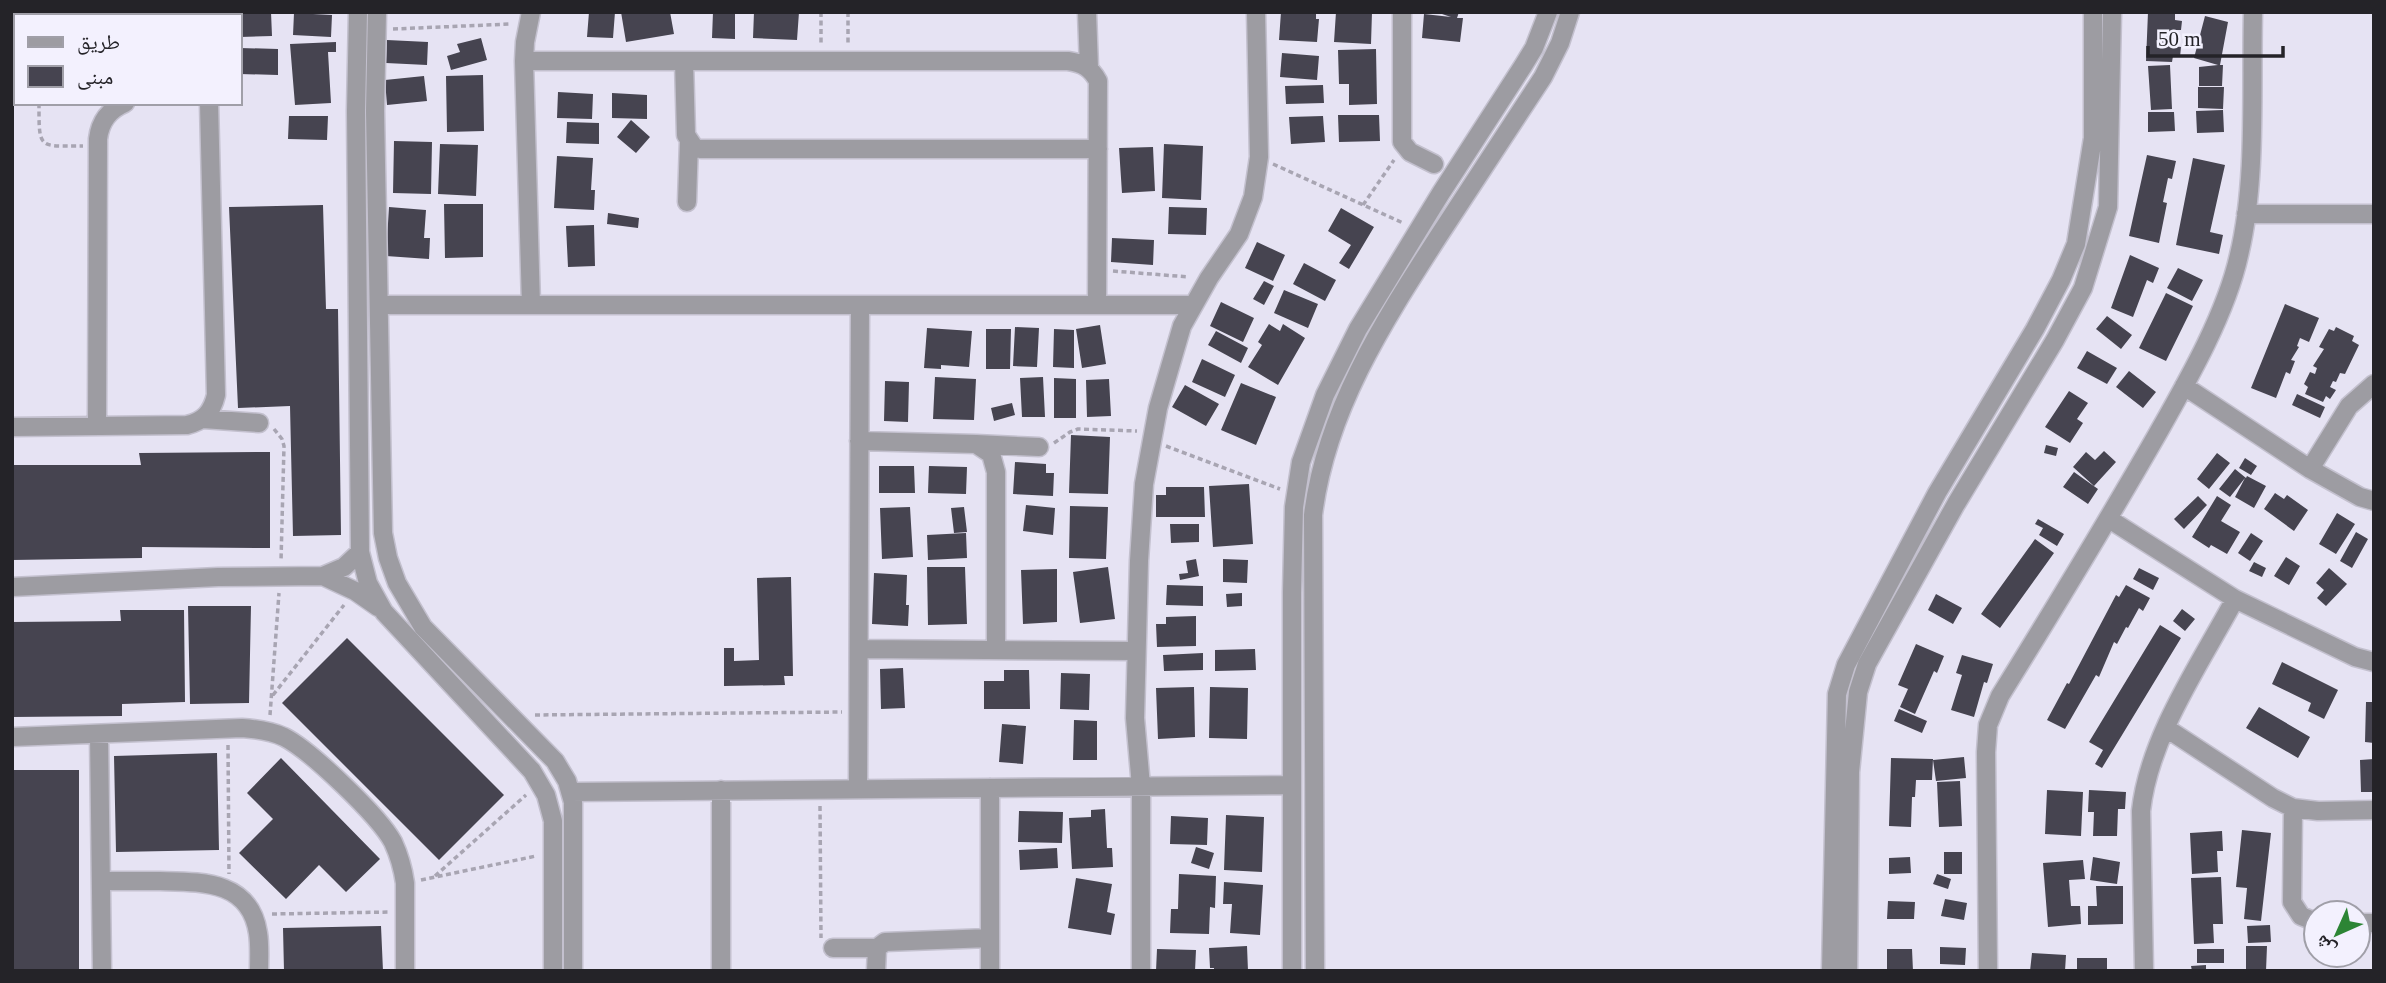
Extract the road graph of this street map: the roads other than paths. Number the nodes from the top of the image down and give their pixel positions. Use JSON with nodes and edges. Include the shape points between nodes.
{"nodes":[{"id":1,"x":358,"y":12,"type":"edge"},
{"id":2,"x":1087,"y":12,"type":"edge"},
{"id":3,"x":1256,"y":12,"type":"edge"},
{"id":4,"x":1402,"y":12,"type":"edge"},
{"id":5,"x":1548,"y":12,"type":"edge"},
{"id":6,"x":1570,"y":12,"type":"edge"},
{"id":7,"x":2093,"y":12,"type":"edge"},
{"id":8,"x":2112,"y":12,"type":"edge"},
{"id":9,"x":2253,"y":12,"type":"edge"},
{"id":10,"x":529,"y":18,"type":"edge"},
{"id":11,"x":377,"y":21,"type":"edge"},
{"id":12,"x":524,"y":61,"type":"junction"},
{"id":13,"x":684,"y":61,"type":"junction"},
{"id":14,"x":1089,"y":68,"type":"junction"},
{"id":15,"x":121,"y":105,"type":"edge"},
{"id":16,"x":209,"y":105,"type":"edge"},
{"id":17,"x":356,"y":111,"type":"junction"},
{"id":18,"x":375,"y":111,"type":"junction"},
{"id":19,"x":689,"y":141,"type":"junction"},
{"id":20,"x":1098,"y":149,"type":"junction"},
{"id":21,"x":1434,"y":164,"type":"dead end"},
{"id":22,"x":687,"y":202,"type":"dead end"},
{"id":23,"x":2246,"y":214,"type":"junction"},
{"id":24,"x":2374,"y":214,"type":"edge"},
{"id":25,"x":380,"y":305,"type":"junction"},
{"id":26,"x":531,"y":305,"type":"junction"},
{"id":27,"x":860,"y":305,"type":"junction"},
{"id":28,"x":1097,"y":305,"type":"junction"},
{"id":29,"x":1192,"y":305,"type":"junction"},
{"id":30,"x":2374,"y":384,"type":"edge"},
{"id":31,"x":2184,"y":386,"type":"junction"},
{"id":32,"x":203,"y":419,"type":"junction"},
{"id":33,"x":260,"y":423,"type":"road end"},
{"id":34,"x":96,"y":426,"type":"junction"},
{"id":35,"x":12,"y":427,"type":"edge"},
{"id":36,"x":859,"y":441,"type":"junction"},
{"id":37,"x":976,"y":443,"type":"junction"},
{"id":38,"x":1039,"y":447,"type":"road end"},
{"id":39,"x":2310,"y":469,"type":"junction"},
{"id":40,"x":1937,"y":493,"type":"junction"},
{"id":41,"x":2374,"y":501,"type":"edge"},
{"id":42,"x":1956,"y":504,"type":"junction"},
{"id":43,"x":2109,"y":519,"type":"junction"},
{"id":44,"x":360,"y":552,"type":"junction"},
{"id":45,"x":323,"y":576,"type":"junction"},
{"id":46,"x":12,"y":587,"type":"edge"},
{"id":47,"x":1313,"y":591,"type":"junction"},
{"id":48,"x":1292,"y":593,"type":"junction"},
{"id":49,"x":2235,"y":599,"type":"junction"},
{"id":50,"x":384,"y":612,"type":"junction"},
{"id":51,"x":860,"y":649,"type":"junction"},
{"id":52,"x":996,"y":650,"type":"junction"},
{"id":53,"x":1136,"y":651,"type":"junction"},
{"id":54,"x":2374,"y":662,"type":"edge"},
{"id":55,"x":464,"y":671,"type":"junction"},
{"id":56,"x":449,"y":683,"type":"junction"},
{"id":57,"x":2165,"y":728,"type":"junction"},
{"id":58,"x":99,"y":734,"type":"junction"},
{"id":59,"x":12,"y":737,"type":"edge"},
{"id":60,"x":1292,"y":785,"type":"junction"},
{"id":61,"x":1140,"y":786,"type":"junction"},
{"id":62,"x":990,"y":788,"type":"junction"},
{"id":63,"x":858,"y":789,"type":"junction"},
{"id":64,"x":721,"y":790,"type":"junction"},
{"id":65,"x":571,"y":792,"type":"junction"},
{"id":66,"x":2293,"y":808,"type":"junction"},
{"id":67,"x":2374,"y":810,"type":"edge"},
{"id":68,"x":101,"y":881,"type":"junction"},
{"id":69,"x":2302,"y":916,"type":"edge"},
{"id":70,"x":989,"y":938,"type":"junction"},
{"id":71,"x":832,"y":948,"type":"road end"},
{"id":72,"x":877,"y":948,"type":"junction"},
{"id":73,"x":102,"y":971,"type":"edge"},
{"id":74,"x":259,"y":971,"type":"edge"},
{"id":75,"x":405,"y":971,"type":"edge"},
{"id":76,"x":553,"y":971,"type":"edge"},
{"id":77,"x":573,"y":971,"type":"edge"},
{"id":78,"x":721,"y":971,"type":"edge"},
{"id":79,"x":876,"y":971,"type":"edge"},
{"id":80,"x":989,"y":971,"type":"edge"},
{"id":81,"x":1141,"y":971,"type":"edge"},
{"id":82,"x":1292,"y":971,"type":"edge"},
{"id":83,"x":1314,"y":971,"type":"edge"},
{"id":84,"x":1831,"y":971,"type":"edge"},
{"id":85,"x":1848,"y":971,"type":"edge"},
{"id":86,"x":1988,"y":971,"type":"edge"},
{"id":87,"x":2144,"y":971,"type":"edge"}],
"edges":[{"from":1,"to":17,"type":"street"},
{"from":2,"to":14,"type":"street"},
{"from":3,"to":29,"type":"street","via":[[1259,157],[1253,197],[1233,243]]},
{"from":4,"to":21,"type":"street","via":[[1402,142],[1410,152]]},
{"from":5,"to":48,"type":"street","via":[[1534,48],[1340,362],[1306,445],[1295,494]]},
{"from":6,"to":47,"type":"street","via":[[1543,77],[1393,306],[1352,383],[1330,436],[1316,488]]},
{"from":7,"to":40,"type":"street","via":[[2093,138],[2076,244],[2035,329]]},
{"from":8,"to":42,"type":"street","via":[[2108,207],[2098,244],[2083,288],[2061,330]]},
{"from":9,"to":23,"type":"street"},
{"from":10,"to":12,"type":"street"},
{"from":11,"to":18,"type":"street"},
{"from":12,"to":13,"type":"street"},
{"from":12,"to":26,"type":"street"},
{"from":13,"to":14,"type":"street","via":[[1068,61]]},
{"from":13,"to":19,"type":"street"},
{"from":14,"to":20,"type":"street","via":[[1098,81]]},
{"from":15,"to":34,"type":"street","via":[[102,122],[98,146]]},
{"from":16,"to":32,"type":"street","via":[[216,395]]},
{"from":17,"to":18,"type":"street"},
{"from":17,"to":44,"type":"street"},
{"from":18,"to":25,"type":"street"},
{"from":19,"to":20,"type":"street","via":[[708,150]]},
{"from":19,"to":22,"type":"street"},
{"from":20,"to":28,"type":"street"},
{"from":23,"to":24,"type":"street"},
{"from":23,"to":31,"type":"street","via":[[2230,289]]},
{"from":25,"to":26,"type":"street"},
{"from":25,"to":55,"type":"street","via":[[381,507],[388,558],[408,606]]},
{"from":26,"to":27,"type":"street"},
{"from":27,"to":28,"type":"street"},
{"from":27,"to":36,"type":"street"},
{"from":28,"to":29,"type":"street"},
{"from":29,"to":53,"type":"street","via":[[1174,348],[1152,436],[1140,523]]},
{"from":30,"to":39,"type":"street","via":[[2349,406]]},
{"from":31,"to":39,"type":"street"},
{"from":31,"to":43,"type":"street"},
{"from":32,"to":33,"type":"street"},
{"from":32,"to":34,"type":"street","via":[[187,425]]},
{"from":34,"to":35,"type":"street"},
{"from":36,"to":37,"type":"street"},
{"from":36,"to":51,"type":"street"},
{"from":37,"to":38,"type":"street"},
{"from":37,"to":52,"type":"street","via":[[995,463]]},
{"from":39,"to":41,"type":"street"},
{"from":40,"to":42,"type":"street"},
{"from":40,"to":84,"type":"street","via":[[1846,665],[1837,694]]},
{"from":42,"to":85,"type":"street","via":[[1867,664],[1858,692],[1850,772]]},
{"from":43,"to":49,"type":"street"},
{"from":43,"to":86,"type":"street","via":[[2000,696],[1988,725]]},
{"from":44,"to":45,"type":"street","via":[[344,567]]},
{"from":44,"to":50,"type":"street","via":[[368,583]]},
{"from":45,"to":46,"type":"street"},
{"from":45,"to":50,"type":"street"},
{"from":47,"to":48,"type":"street"},
{"from":47,"to":83,"type":"street"},
{"from":48,"to":60,"type":"street"},
{"from":49,"to":54,"type":"street"},
{"from":49,"to":57,"type":"street"},
{"from":50,"to":56,"type":"street"},
{"from":51,"to":52,"type":"street"},
{"from":51,"to":63,"type":"street"},
{"from":52,"to":53,"type":"street"},
{"from":53,"to":61,"type":"street"},
{"from":55,"to":56,"type":"street"},
{"from":55,"to":65,"type":"street","via":[[555,761]]},
{"from":56,"to":76,"type":"street","via":[[540,782],[551,808]]},
{"from":57,"to":66,"type":"street"},
{"from":57,"to":87,"type":"street","via":[[2150,763],[2141,811]]},
{"from":58,"to":59,"type":"street"},
{"from":58,"to":68,"type":"street"},
{"from":58,"to":75,"type":"street","via":[[256,729],[282,736],[305,751],[377,820],[393,843],[405,883]]},
{"from":60,"to":61,"type":"street"},
{"from":60,"to":82,"type":"street"},
{"from":61,"to":62,"type":"street"},
{"from":61,"to":81,"type":"street"},
{"from":62,"to":63,"type":"street"},
{"from":62,"to":70,"type":"street"},
{"from":63,"to":64,"type":"street"},
{"from":64,"to":65,"type":"street"},
{"from":64,"to":78,"type":"street"},
{"from":65,"to":77,"type":"street"},
{"from":66,"to":67,"type":"street"},
{"from":66,"to":69,"type":"street","via":[[2292,902]]},
{"from":68,"to":73,"type":"street"},
{"from":68,"to":74,"type":"street","via":[[204,882],[229,890],[252,915],[259,934]]},
{"from":70,"to":72,"type":"street","via":[[890,941]]},
{"from":70,"to":80,"type":"street"},
{"from":71,"to":72,"type":"street"},
{"from":72,"to":79,"type":"street"}]}
